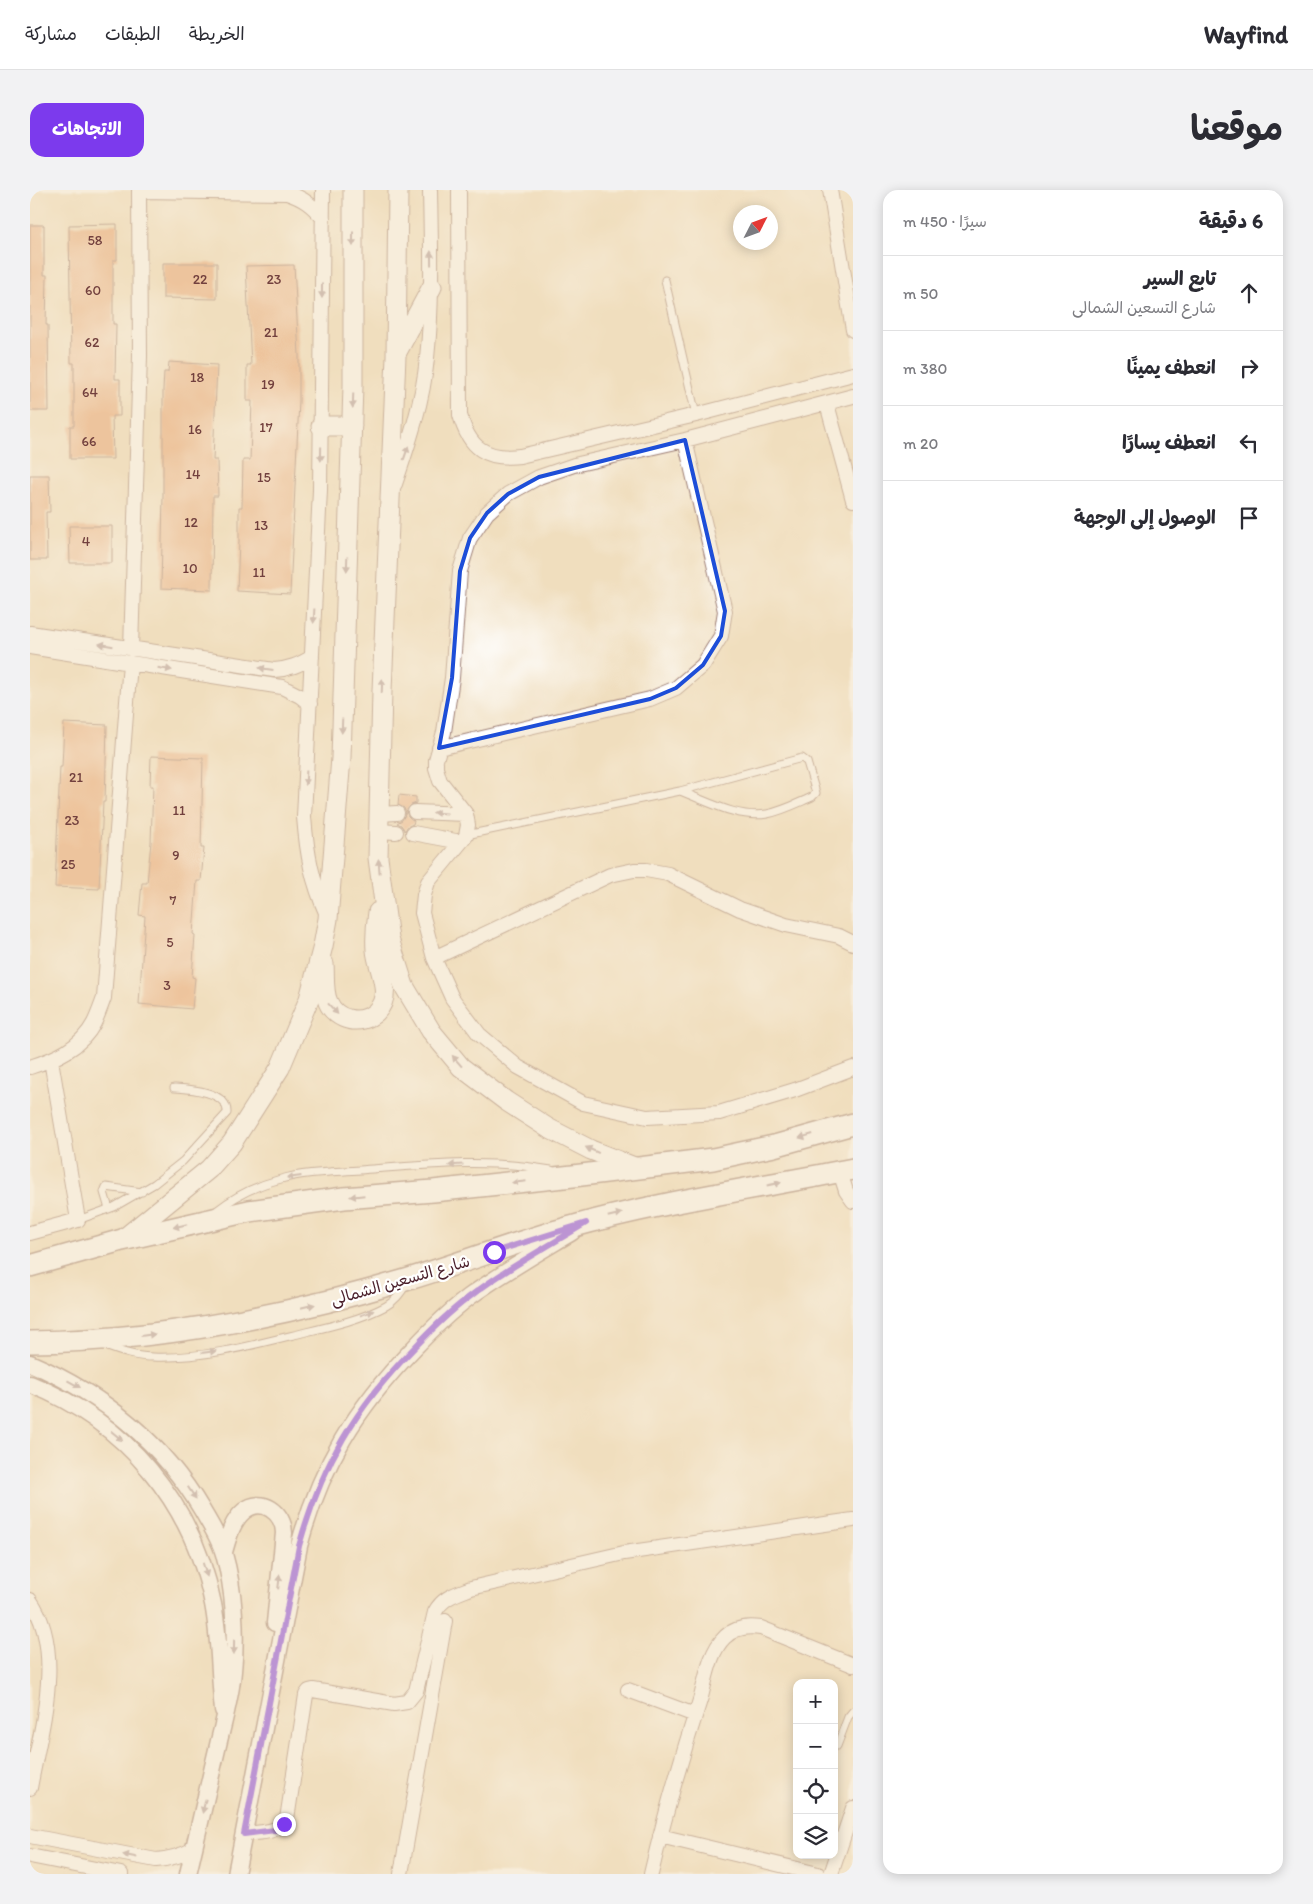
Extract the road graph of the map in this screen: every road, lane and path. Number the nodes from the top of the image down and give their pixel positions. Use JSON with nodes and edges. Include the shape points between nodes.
{"nodes":[{"id":1,"x":323,"y":190,"type":"edge"},
{"id":2,"x":353,"y":190,"type":"edge"},
{"id":3,"x":398,"y":190,"type":"edge"},
{"id":4,"x":430,"y":190,"type":"edge"},
{"id":5,"x":459,"y":190,"type":"edge"},
{"id":6,"x":830,"y":190,"type":"edge"},
{"id":7,"x":139,"y":191,"type":"edge"},
{"id":8,"x":289,"y":191,"type":"edge"},
{"id":9,"x":323,"y":218,"type":"junction"},
{"id":10,"x":665,"y":280,"type":"dead end"},
{"id":11,"x":432,"y":287,"type":"junction"},
{"id":12,"x":853,"y":330,"type":"edge"},
{"id":13,"x":396,"y":356,"type":"junction"},
{"id":14,"x":853,"y":374,"type":"edge"},
{"id":15,"x":853,"y":396,"type":"edge"},
{"id":16,"x":827,"y":404,"type":"junction"},
{"id":17,"x":696,"y":415,"type":"junction"},
{"id":18,"x":321,"y":426,"type":"junction"},
{"id":19,"x":352,"y":426,"type":"junction"},
{"id":20,"x":685,"y":440,"type":"junction"},
{"id":21,"x":390,"y":499,"type":"junction"},
{"id":22,"x":853,"y":500,"type":"edge"},
{"id":23,"x":30,"y":633,"type":"edge"},
{"id":24,"x":30,"y":647,"type":"edge"},
{"id":25,"x":131,"y":649,"type":"junction"},
{"id":26,"x":312,"y":657,"type":"junction"},
{"id":27,"x":130,"y":663,"type":"junction"},
{"id":28,"x":310,"y":704,"type":"junction"},
{"id":29,"x":439,"y":748,"type":"junction"},
{"id":30,"x":680,"y":791,"type":"junction"},
{"id":31,"x":415,"y":812,"type":"dead end"},
{"id":32,"x":466,"y":814,"type":"junction"},
{"id":33,"x":413,"y":833,"type":"dead end"},
{"id":34,"x":464,"y":839,"type":"junction"},
{"id":35,"x":382,"y":899,"type":"junction"},
{"id":36,"x":328,"y":919,"type":"junction"},
{"id":37,"x":853,"y":943,"type":"edge"},
{"id":38,"x":323,"y":946,"type":"junction"},
{"id":39,"x":434,"y":958,"type":"junction"},
{"id":40,"x":51,"y":1060,"type":"junction"},
{"id":41,"x":30,"y":1067,"type":"edge"},
{"id":42,"x":853,"y":1068,"type":"edge"},
{"id":43,"x":174,"y":1088,"type":"dead end"},
{"id":44,"x":853,"y":1124,"type":"edge"},
{"id":45,"x":637,"y":1168,"type":"junction"},
{"id":46,"x":847,"y":1171,"type":"edge"},
{"id":47,"x":142,"y":1192,"type":"junction"},
{"id":48,"x":853,"y":1201,"type":"edge"},
{"id":49,"x":110,"y":1209,"type":"junction"},
{"id":50,"x":78,"y":1220,"type":"junction"},
{"id":51,"x":586,"y":1223,"type":"junction"},
{"id":52,"x":30,"y":1233,"type":"edge"},
{"id":53,"x":122,"y":1240,"type":"junction"},
{"id":54,"x":30,"y":1266,"type":"edge"},
{"id":55,"x":30,"y":1342,"type":"edge"},
{"id":56,"x":30,"y":1362,"type":"edge"},
{"id":57,"x":30,"y":1384,"type":"edge"},
{"id":58,"x":853,"y":1520,"type":"edge"},
{"id":59,"x":224,"y":1552,"type":"junction"},
{"id":60,"x":30,"y":1600,"type":"edge"},
{"id":61,"x":445,"y":1620,"type":"dead end"},
{"id":62,"x":279,"y":1647,"type":"junction"},
{"id":63,"x":853,"y":1665,"type":"edge"},
{"id":64,"x":628,"y":1690,"type":"dead end"},
{"id":65,"x":853,"y":1711,"type":"edge"},
{"id":66,"x":695,"y":1715,"type":"junction"},
{"id":67,"x":224,"y":1720,"type":"junction"},
{"id":68,"x":838,"y":1743,"type":"edge"},
{"id":69,"x":30,"y":1788,"type":"edge"},
{"id":70,"x":853,"y":1808,"type":"edge"},
{"id":71,"x":244,"y":1834,"type":"junction"},
{"id":72,"x":30,"y":1836,"type":"edge"},
{"id":73,"x":660,"y":1836,"type":"junction"},
{"id":74,"x":838,"y":1843,"type":"edge"},
{"id":75,"x":194,"y":1849,"type":"junction"},
{"id":76,"x":30,"y":1856,"type":"edge"},
{"id":77,"x":834,"y":1859,"type":"edge"},
{"id":78,"x":121,"y":1874,"type":"edge"},
{"id":79,"x":188,"y":1874,"type":"edge"},
{"id":80,"x":236,"y":1874,"type":"edge"},
{"id":81,"x":400,"y":1874,"type":"edge"},
{"id":82,"x":651,"y":1874,"type":"edge"},
{"id":83,"x":818,"y":1874,"type":"edge"},
{"id":84,"x":831,"y":1874,"type":"edge"}],
"edges":[{"from":1,"to":9,"type":"street"},
{"from":2,"to":19,"type":"main road","one_way":true},
{"from":3,"to":13,"type":"main road"},
{"from":11,"to":4,"type":"street","one_way":true},
{"from":5,"to":17,"type":"street","via":[[460,415],[470,440],[479,449],[506,458],[520,456]]},
{"from":6,"to":12,"type":"street"},
{"from":7,"to":8,"type":"street"},
{"from":7,"to":25,"type":"street","via":[[140,356]]},
{"from":8,"to":9,"type":"street","via":[[313,206]]},
{"from":9,"to":18,"type":"street","one_way":true},
{"from":10,"to":17,"type":"lane"},
{"from":11,"to":13,"type":"main road"},
{"from":21,"to":11,"type":"street","one_way":true,"via":[[413,430],[427,359]]},
{"from":13,"to":21,"type":"main road"},
{"from":14,"to":17,"type":"street"},
{"from":15,"to":16,"type":"street"},
{"from":16,"to":20,"type":"street"},
{"from":16,"to":22,"type":"street"},
{"from":18,"to":19,"type":"main road"},
{"from":18,"to":26,"type":"street","one_way":true},
{"from":19,"to":36,"type":"main road","one_way":true,"via":[[341,758]]},
{"from":20,"to":29,"type":"street","via":[[574,465],[539,477],[508,494],[487,513],[470,538],[460,570],[452,678]]},
{"from":20,"to":29,"type":"street","via":[[725,611],[721,636],[703,664],[676,688],[650,699]]},
{"from":35,"to":21,"type":"main road","one_way":true,"via":[[378,858],[388,823],[382,691]]},
{"from":25,"to":23,"type":"street","one_way":true},
{"from":24,"to":27,"type":"street"},
{"from":26,"to":25,"type":"street","one_way":true,"via":[[301,665],[274,670]]},
{"from":26,"to":28,"type":"street"},
{"from":27,"to":28,"type":"street","one_way":true,"via":[[282,688]]},
{"from":27,"to":40,"type":"street","via":[[104,998],[93,1025],[73,1047]]},
{"from":28,"to":36,"type":"street","one_way":true,"via":[[304,817],[307,854],[316,890]]},
{"from":29,"to":32,"type":"street","via":[[436,760],[438,776]]},
{"from":30,"to":30,"type":"lane","via":[[750,814],[774,812],[812,797],[816,790],[807,762],[802,758]]},
{"from":30,"to":34,"type":"lane"},
{"from":32,"to":31,"type":"street","one_way":true},
{"from":32,"to":34,"type":"street","via":[[468,825]]},
{"from":33,"to":34,"type":"street"},
{"from":34,"to":39,"type":"street","via":[[428,882],[424,895],[422,913]]},
{"from":38,"to":35,"type":"main road","one_way":true,"via":[[326,996],[331,1008],[349,1020],[369,1017],[379,1008],[385,995],[375,937]]},
{"from":45,"to":35,"type":"main road","one_way":true,"via":[[548,1128],[461,1067],[431,1031],[404,986],[389,939]]},
{"from":36,"to":38,"type":"main road"},
{"from":37,"to":39,"type":"street","via":[[840,936],[755,915],[668,874],[634,870],[610,874]]},
{"from":38,"to":53,"type":"main road","via":[[309,999],[280,1068],[237,1136],[209,1169]]},
{"from":39,"to":42,"type":"street","via":[[452,998],[479,1034],[518,1068],[583,1103],[647,1117],[719,1113]]},
{"from":40,"to":41,"type":"street"},
{"from":40,"to":50,"type":"street"},
{"from":43,"to":47,"type":"lane","via":[[209,1094],[224,1102],[227,1113],[183,1161]]},
{"from":44,"to":45,"type":"main road","one_way":true,"via":[[713,1160]]},
{"from":45,"to":53,"type":"main road","one_way":true,"via":[[258,1210]]},
{"from":46,"to":48,"type":"street","via":[[846,1191]]},
{"from":51,"to":46,"type":"main road","name":"شارع التسعين الشمالى","one_way":true},
{"from":47,"to":49,"type":"lane"},
{"from":47,"to":49,"type":"lane","via":[[106,1187],[104,1192]]},
{"from":49,"to":50,"type":"lane"},
{"from":50,"to":52,"type":"street"},
{"from":55,"to":51,"type":"main road","name":"شارع التسعين الشمالى","one_way":true,"via":[[94,1340],[213,1326],[409,1279]]},
{"from":51,"to":62,"type":"street","via":[[468,1298],[393,1370],[362,1407],[325,1470],[309,1512]]},
{"from":53,"to":54,"type":"main road"},
{"from":56,"to":59,"type":"street","one_way":true,"via":[[92,1395],[143,1435],[180,1477]]},
{"from":57,"to":67,"type":"street","one_way":true,"via":[[80,1408],[122,1440],[155,1475],[182,1516],[202,1560],[214,1606]]},
{"from":58,"to":71,"type":"street","via":[[624,1553],[471,1588],[442,1601],[435,1612],[416,1691],[407,1702],[394,1704],[309,1691],[287,1819],[275,1830]]},
{"from":62,"to":59,"type":"street","one_way":true,"via":[[275,1614],[284,1533],[282,1519],[266,1506],[248,1508],[234,1523]]},
{"from":59,"to":67,"type":"street","one_way":true,"via":[[234,1640],[231,1692]]},
{"from":60,"to":69,"type":"street","via":[[45,1632],[50,1660],[49,1684]]},
{"from":61,"to":81,"type":"street"},
{"from":62,"to":71,"type":"street"},
{"from":63,"to":66,"type":"street","via":[[761,1628],[748,1626],[735,1630],[724,1637],[717,1648]]},
{"from":64,"to":66,"type":"street"},
{"from":65,"to":68,"type":"lane"},
{"from":66,"to":73,"type":"street"},
{"from":67,"to":75,"type":"street","one_way":true},
{"from":70,"to":74,"type":"street"},
{"from":71,"to":80,"type":"street"},
{"from":75,"to":72,"type":"street","one_way":true,"via":[[182,1856],[156,1860]]},
{"from":73,"to":82,"type":"street"},
{"from":73,"to":83,"type":"street"},
{"from":75,"to":79,"type":"street"},
{"from":76,"to":78,"type":"street"},
{"from":77,"to":84,"type":"street"}]}
